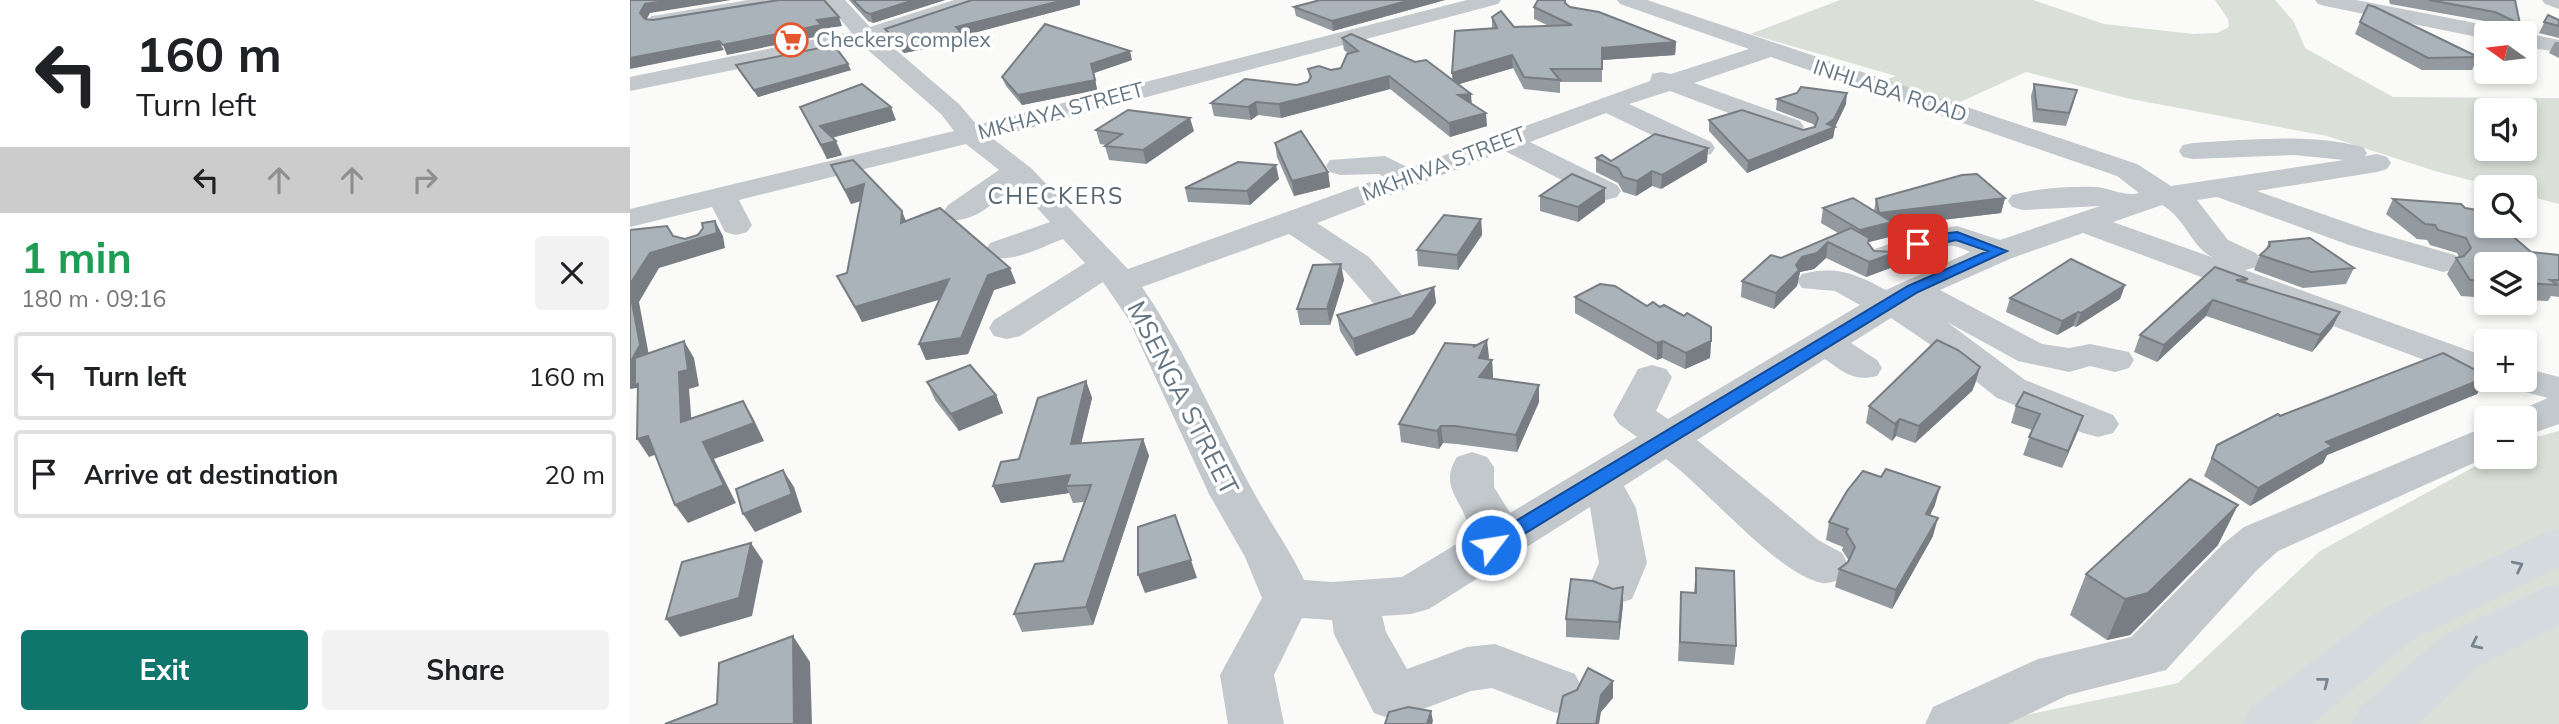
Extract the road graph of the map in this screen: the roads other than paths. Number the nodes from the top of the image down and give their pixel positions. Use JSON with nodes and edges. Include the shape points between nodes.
{"nodes":[{"id":1,"x":785,"y":0,"type":"edge"},
{"id":2,"x":834,"y":0,"type":"edge"},
{"id":3,"x":974,"y":0,"type":"edge"},
{"id":4,"x":1491,"y":0,"type":"edge"},
{"id":5,"x":2325,"y":0,"type":"edge"},
{"id":6,"x":2552,"y":0,"type":"edge"},
{"id":7,"x":2559,"y":3,"type":"edge"},
{"id":8,"x":1620,"y":8,"type":"edge"},
{"id":9,"x":658,"y":21,"type":"edge"},
{"id":10,"x":2474,"y":30,"type":"edge"},
{"id":11,"x":866,"y":36,"type":"junction"},
{"id":12,"x":2538,"y":39,"type":"edge"},
{"id":13,"x":2474,"y":44,"type":"edge"},
{"id":14,"x":2557,"y":46,"type":"dead end"},
{"id":15,"x":2452,"y":47,"type":"edge"},
{"id":16,"x":1768,"y":50,"type":"junction"},
{"id":17,"x":1678,"y":72,"type":"junction"},
{"id":18,"x":1206,"y":73,"type":"junction"},
{"id":19,"x":1115,"y":81,"type":"dead end"},
{"id":20,"x":1266,"y":82,"type":"edge"},
{"id":21,"x":630,"y":84,"type":"edge"},
{"id":22,"x":1157,"y":85,"type":"junction"},
{"id":23,"x":1574,"y":93,"type":"dead end"},
{"id":24,"x":1616,"y":101,"type":"junction"},
{"id":25,"x":1772,"y":106,"type":"dead end"},
{"id":26,"x":1801,"y":131,"type":"edge"},
{"id":27,"x":971,"y":135,"type":"junction"},
{"id":28,"x":1483,"y":143,"type":"junction"},
{"id":29,"x":1701,"y":149,"type":"edge"},
{"id":30,"x":2193,"y":151,"type":"dead end"},
{"id":31,"x":1340,"y":166,"type":"dead end"},
{"id":32,"x":1017,"y":171,"type":"junction"},
{"id":33,"x":1405,"y":178,"type":"junction"},
{"id":34,"x":2221,"y":188,"type":"junction"},
{"id":35,"x":1606,"y":191,"type":"edge"},
{"id":36,"x":2152,"y":193,"type":"junction"},
{"id":37,"x":722,"y":195,"type":"junction"},
{"id":38,"x":2023,"y":201,"type":"dead end"},
{"id":39,"x":959,"y":212,"type":"dead end"},
{"id":40,"x":630,"y":219,"type":"edge"},
{"id":41,"x":1293,"y":222,"type":"junction"},
{"id":42,"x":2083,"y":222,"type":"junction"},
{"id":43,"x":736,"y":225,"type":"dead end"},
{"id":44,"x":1071,"y":225,"type":"junction"},
{"id":45,"x":1002,"y":250,"type":"dead end"},
{"id":46,"x":2000,"y":251,"type":"junction"},
{"id":47,"x":1884,"y":257,"type":"edge"},
{"id":48,"x":2244,"y":260,"type":"dead end"},
{"id":49,"x":2443,"y":262,"type":"dead end"},
{"id":50,"x":1113,"y":274,"type":"junction"},
{"id":51,"x":1814,"y":281,"type":"dead end"},
{"id":52,"x":1385,"y":296,"type":"dead end"},
{"id":53,"x":1897,"y":298,"type":"junction"},
{"id":54,"x":1007,"y":328,"type":"dead end"},
{"id":55,"x":1825,"y":342,"type":"junction"},
{"id":56,"x":2115,"y":360,"type":"dead end"},
{"id":57,"x":2474,"y":365,"type":"edge"},
{"id":58,"x":1863,"y":368,"type":"dead end"},
{"id":59,"x":1652,"y":377,"type":"dead end"},
{"id":60,"x":2537,"y":383,"type":"edge"},
{"id":61,"x":2559,"y":389,"type":"edge"},
{"id":62,"x":2559,"y":408,"type":"edge"},
{"id":63,"x":2537,"y":418,"type":"edge"},
{"id":64,"x":2098,"y":424,"type":"dead end"},
{"id":65,"x":1667,"y":438,"type":"junction"},
{"id":66,"x":2474,"y":446,"type":"edge"},
{"id":67,"x":1472,"y":467,"type":"dead end"},
{"id":68,"x":1598,"y":480,"type":"junction"},
{"id":69,"x":1491,"y":545,"type":"junction"},
{"id":70,"x":2559,"y":546,"type":"edge"},
{"id":71,"x":1825,"y":566,"type":"dead end"},
{"id":72,"x":1614,"y":586,"type":"edge"},
{"id":73,"x":1287,"y":598,"type":"junction"},
{"id":74,"x":1354,"y":600,"type":"junction"},
{"id":75,"x":2559,"y":603,"type":"edge"},
{"id":76,"x":1556,"y":690,"type":"dead end"},
{"id":77,"x":1256,"y":724,"type":"edge"},
{"id":78,"x":1953,"y":724,"type":"edge"},
{"id":79,"x":2271,"y":724,"type":"edge"},
{"id":80,"x":2380,"y":724,"type":"edge"}],
"edges":[{"from":1,"to":9,"type":"street"},
{"from":2,"to":11,"type":"street","name":"MSENGA STREET"},
{"from":3,"to":11,"type":"street"},
{"from":4,"to":18,"type":"street","name":"MKHAYA STREET","via":[[1335,51],[1288,44]]},
{"from":5,"to":10,"type":"street"},
{"from":6,"to":7,"type":"street"},
{"from":8,"to":16,"type":"street","name":"INHLABA ROAD","via":[[1655,10]]},
{"from":11,"to":21,"type":"street"},
{"from":11,"to":27,"type":"street","name":"MSENGA STREET","via":[[950,109]]},
{"from":12,"to":14,"type":"street"},
{"from":13,"to":15,"type":"street"},
{"from":16,"to":17,"type":"street","name":"MKHIWA STREET"},
{"from":16,"to":36,"type":"street","name":"INHLABA ROAD","via":[[2127,170]]},
{"from":17,"to":24,"type":"street","name":"MKHIWA STREET"},
{"from":17,"to":25,"type":"street"},
{"from":17,"to":26,"type":"street"},
{"from":18,"to":20,"type":"street","via":[[1238,82]]},
{"from":18,"to":22,"type":"street","name":"MKHAYA STREET"},
{"from":19,"to":22,"type":"street","via":[[1143,79]]},
{"from":22,"to":27,"type":"street","name":"MKHAYA STREET","via":[[1049,109]]},
{"from":23,"to":24,"type":"street"},
{"from":24,"to":28,"type":"street","name":"MKHIWA STREET"},
{"from":24,"to":29,"type":"street"},
{"from":27,"to":32,"type":"street","name":"MSENGA STREET"},
{"from":27,"to":37,"type":"street","name":"MKHAYA STREET","via":[[792,165]]},
{"from":28,"to":33,"type":"street","name":"MKHIWA STREET"},
{"from":28,"to":35,"type":"street"},
{"from":30,"to":34,"type":"street","via":[[2337,149],[2377,163]]},
{"from":31,"to":33,"type":"street","via":[[1385,165]]},
{"from":32,"to":39,"type":"street"},
{"from":32,"to":44,"type":"street","name":"MSENGA STREET"},
{"from":33,"to":41,"type":"street","name":"MKHIWA STREET"},
{"from":34,"to":36,"type":"street"},
{"from":34,"to":49,"type":"street"},
{"from":36,"to":38,"type":"street","via":[[2113,199]]},
{"from":36,"to":42,"type":"street"},
{"from":36,"to":48,"type":"street","name":"INHLABA ROAD","via":[[2196,216],[2216,247]]},
{"from":37,"to":40,"type":"street","name":"MKHAYA STREET","via":[[684,217]]},
{"from":37,"to":43,"type":"street"},
{"from":41,"to":50,"type":"street","name":"MKHIWA STREET","via":[[1203,242]]},
{"from":41,"to":52,"type":"street","via":[[1357,264]]},
{"from":42,"to":46,"type":"street"},
{"from":42,"to":57,"type":"street"},
{"from":44,"to":45,"type":"street"},
{"from":44,"to":50,"type":"street","name":"MSENGA STREET"},
{"from":46,"to":47,"type":"street","via":[[1957,236],[1937,238]]},
{"from":46,"to":53,"type":"street"},
{"from":50,"to":54,"type":"street","name":"MKHIWA STREET","via":[[1080,278]]},
{"from":50,"to":73,"type":"street","name":"MSENGA STREET","via":[[1147,320]]},
{"from":51,"to":53,"type":"street","via":[[1842,281]]},
{"from":53,"to":55,"type":"street"},
{"from":53,"to":56,"type":"street","via":[[1930,301],[2003,326],[2046,357],[2069,360],[2090,355]]},
{"from":53,"to":64,"type":"street","via":[[2011,389]]},
{"from":55,"to":58,"type":"street"},
{"from":55,"to":65,"type":"street"},
{"from":59,"to":65,"type":"street","via":[[1634,415]]},
{"from":60,"to":61,"type":"street"},
{"from":62,"to":63,"type":"street"},
{"from":65,"to":68,"type":"street"},
{"from":65,"to":71,"type":"street","via":[[1801,552]]},
{"from":66,"to":78,"type":"street","via":[[2261,539],[2147,655],[2057,675]]},
{"from":67,"to":69,"type":"street","via":[[1472,487],[1493,524]]},
{"from":68,"to":69,"type":"street"},
{"from":68,"to":72,"type":"street","via":[[1613,508],[1623,563]]},
{"from":69,"to":74,"type":"street","via":[[1411,595]]},
{"from":79,"to":70,"type":"highway","one_way":true,"via":[[2398,624]]},
{"from":73,"to":74,"type":"street"},
{"from":73,"to":77,"type":"street","via":[[1247,675]]},
{"from":74,"to":76,"type":"street","via":[[1360,634],[1394,697],[1467,669],[1495,666]]},
{"from":75,"to":80,"type":"highway","one_way":true,"via":[[2461,651]]}]}
